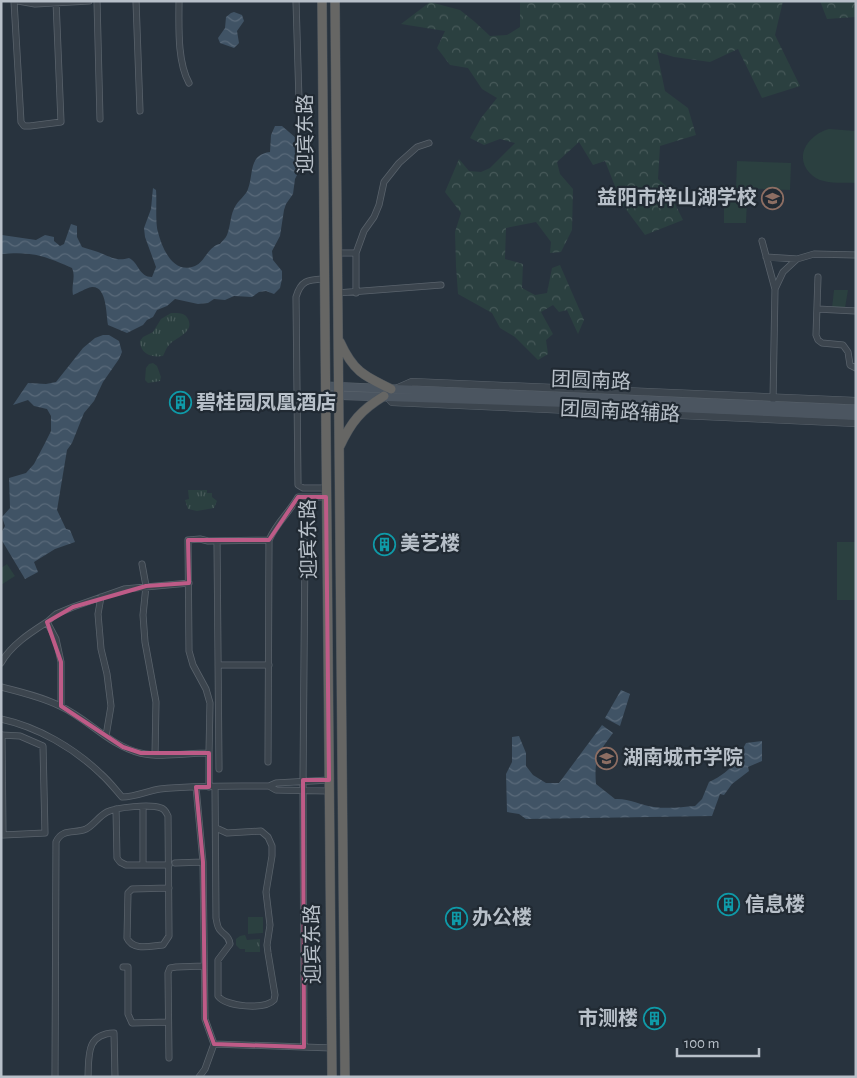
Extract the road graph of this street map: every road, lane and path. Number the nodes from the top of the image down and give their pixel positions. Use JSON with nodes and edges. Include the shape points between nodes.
{"nodes":[{"id":1,"x":16,"y":1,"type":"edge"},
{"id":2,"x":89,"y":1,"type":"edge"},
{"id":3,"x":97,"y":1,"type":"edge"},
{"id":4,"x":136,"y":1,"type":"edge"},
{"id":5,"x":179,"y":1,"type":"edge"},
{"id":6,"x":296,"y":1,"type":"edge"},
{"id":7,"x":322,"y":1,"type":"edge"},
{"id":8,"x":335,"y":1,"type":"edge"},
{"id":9,"x":22,"y":2,"type":"edge"},
{"id":10,"x":59,"y":2,"type":"edge"},
{"id":11,"x":189,"y":83,"type":"dead end"},
{"id":12,"x":299,"y":100,"type":"dead end"},
{"id":13,"x":140,"y":111,"type":"dead end"},
{"id":14,"x":100,"y":119,"type":"dead end"},
{"id":15,"x":429,"y":142,"type":"dead end"},
{"id":16,"x":762,"y":241,"type":"dead end"},
{"id":17,"x":337,"y":253,"type":"junction"},
{"id":18,"x":356,"y":253,"type":"junction"},
{"id":19,"x":856,"y":255,"type":"edge"},
{"id":20,"x":766,"y":257,"type":"junction"},
{"id":21,"x":796,"y":259,"type":"junction"},
{"id":22,"x":818,"y":277,"type":"dead end"},
{"id":23,"x":324,"y":279,"type":"junction"},
{"id":24,"x":441,"y":285,"type":"dead end"},
{"id":25,"x":775,"y":289,"type":"junction"},
{"id":26,"x":338,"y":293,"type":"junction"},
{"id":27,"x":356,"y":293,"type":"junction"},
{"id":28,"x":817,"y":310,"type":"junction"},
{"id":29,"x":856,"y":310,"type":"edge"},
{"id":30,"x":338,"y":336,"type":"junction"},
{"id":31,"x":856,"y":368,"type":"edge"},
{"id":32,"x":326,"y":390,"type":"junction"},
{"id":33,"x":339,"y":391,"type":"junction"},
{"id":34,"x":390,"y":393,"type":"junction"},
{"id":35,"x":773,"y":401,"type":"junction"},
{"id":36,"x":856,"y":401,"type":"edge"},
{"id":37,"x":856,"y":409,"type":"edge"},
{"id":38,"x":856,"y":416,"type":"edge"},
{"id":39,"x":856,"y":423,"type":"edge"},
{"id":40,"x":339,"y":448,"type":"junction"},
{"id":41,"x":326,"y":492,"type":"junction"},
{"id":42,"x":269,"y":540,"type":"junction"},
{"id":43,"x":217,"y":541,"type":"junction"},
{"id":44,"x":305,"y":542,"type":"dead end"},
{"id":45,"x":142,"y":564,"type":"dead end"},
{"id":46,"x":189,"y":583,"type":"junction"},
{"id":47,"x":146,"y":586,"type":"junction"},
{"id":48,"x":101,"y":597,"type":"junction"},
{"id":49,"x":47,"y":622,"type":"junction"},
{"id":50,"x":1,"y":664,"type":"edge"},
{"id":51,"x":218,"y":665,"type":"junction"},
{"id":52,"x":269,"y":665,"type":"junction"},
{"id":53,"x":1,"y":687,"type":"edge"},
{"id":54,"x":61,"y":706,"type":"junction"},
{"id":55,"x":1,"y":719,"type":"edge"},
{"id":56,"x":1,"y":735,"type":"edge"},
{"id":57,"x":106,"y":736,"type":"junction"},
{"id":58,"x":209,"y":753,"type":"junction"},
{"id":59,"x":155,"y":755,"type":"junction"},
{"id":60,"x":268,"y":762,"type":"dead end"},
{"id":61,"x":219,"y":769,"type":"dead end"},
{"id":62,"x":329,"y":780,"type":"junction"},
{"id":63,"x":303,"y":782,"type":"junction"},
{"id":64,"x":269,"y":786,"type":"junction"},
{"id":65,"x":196,"y":787,"type":"junction"},
{"id":66,"x":212,"y":787,"type":"junction"},
{"id":67,"x":303,"y":790,"type":"junction"},
{"id":68,"x":329,"y":791,"type":"junction"},
{"id":69,"x":143,"y":807,"type":"junction"},
{"id":70,"x":116,"y":809,"type":"junction"},
{"id":71,"x":216,"y":828,"type":"junction"},
{"id":72,"x":203,"y":862,"type":"junction"},
{"id":73,"x":172,"y":864,"type":"junction"},
{"id":74,"x":143,"y":865,"type":"junction"},
{"id":75,"x":169,"y":888,"type":"junction"},
{"id":76,"x":204,"y":966,"type":"junction"},
{"id":77,"x":124,"y":967,"type":"dead end"},
{"id":78,"x":168,"y":1022,"type":"junction"},
{"id":79,"x":214,"y":1044,"type":"junction"},
{"id":80,"x":304,"y":1047,"type":"junction"},
{"id":81,"x":332,"y":1048,"type":"junction"},
{"id":82,"x":169,"y":1058,"type":"dead end"},
{"id":83,"x":55,"y":1077,"type":"edge"},
{"id":84,"x":88,"y":1077,"type":"edge"},
{"id":85,"x":115,"y":1077,"type":"edge"},
{"id":86,"x":199,"y":1077,"type":"edge"},
{"id":87,"x":332,"y":1077,"type":"edge"},
{"id":88,"x":345,"y":1077,"type":"edge"}],
"edges":[{"from":1,"to":9,"type":"street"},
{"from":1,"to":10,"type":"street","via":[[21,122],[24,126],[62,122]]},
{"from":2,"to":10,"type":"street"},
{"from":3,"to":14,"type":"street"},
{"from":4,"to":13,"type":"street"},
{"from":5,"to":11,"type":"street","via":[[178,28],[184,73]]},
{"from":6,"to":12,"type":"street"},
{"from":7,"to":23,"type":"highway","name":"迎宾东路"},
{"from":8,"to":17,"type":"highway","name":"迎宾东路"},
{"from":9,"to":10,"type":"street"},
{"from":15,"to":18,"type":"street","via":[[417,147],[399,163],[384,182],[379,205]]},
{"from":16,"to":20,"type":"street"},
{"from":17,"to":18,"type":"street"},
{"from":17,"to":26,"type":"highway","name":"迎宾东路"},
{"from":18,"to":27,"type":"street"},
{"from":19,"to":21,"type":"street","via":[[814,254]]},
{"from":20,"to":21,"type":"street"},
{"from":20,"to":25,"type":"street"},
{"from":21,"to":25,"type":"street","via":[[783,272]]},
{"from":22,"to":28,"type":"street"},
{"from":23,"to":32,"type":"highway","name":"迎宾东路"},
{"from":23,"to":41,"type":"street","via":[[308,280],[299,287],[296,297],[297,462],[298,485]]},
{"from":24,"to":27,"type":"street"},
{"from":25,"to":35,"type":"street"},
{"from":26,"to":27,"type":"street"},
{"from":26,"to":30,"type":"highway","name":"迎宾东路"},
{"from":28,"to":29,"type":"street"},
{"from":28,"to":31,"type":"street","via":[[818,340],[843,345],[850,365]]},
{"from":30,"to":33,"type":"highway","name":"迎宾东路"},
{"from":30,"to":34,"type":"highway","via":[[357,370]]},
{"from":32,"to":33,"type":"main road","name":"团圆南路"},
{"from":32,"to":41,"type":"highway","name":"迎宾东路"},
{"from":33,"to":34,"type":"main road","name":"团圆南路"},
{"from":33,"to":40,"type":"highway","name":"迎宾东路"},
{"from":34,"to":35,"type":"main road","name":"团圆南路"},
{"from":34,"to":38,"type":"main road","name":"团圆南路"},
{"from":34,"to":39,"type":"street","name":"团圆南路辅路","via":[[392,402]]},
{"from":34,"to":40,"type":"highway","via":[[358,415]]},
{"from":35,"to":36,"type":"street"},
{"from":35,"to":37,"type":"main road","name":"团圆南路"},
{"from":40,"to":88,"type":"highway","name":"迎宾东路"},
{"from":41,"to":42,"type":"street","via":[[298,497],[274,527]]},
{"from":41,"to":62,"type":"highway","name":"迎宾东路"},
{"from":42,"to":43,"type":"street"},
{"from":42,"to":52,"type":"street"},
{"from":43,"to":46,"type":"street","via":[[188,540]]},
{"from":43,"to":51,"type":"street"},
{"from":44,"to":63,"type":"street"},
{"from":45,"to":47,"type":"street"},
{"from":46,"to":47,"type":"street"},
{"from":46,"to":58,"type":"street","via":[[189,651],[210,703]]},
{"from":47,"to":48,"type":"street"},
{"from":47,"to":59,"type":"street","via":[[143,615],[156,702]]},
{"from":48,"to":49,"type":"street","via":[[56,614]]},
{"from":48,"to":57,"type":"street","via":[[98,614],[101,649],[111,706]]},
{"from":49,"to":50,"type":"street","via":[[24,638]]},
{"from":49,"to":54,"type":"street","via":[[56,639],[61,662]]},
{"from":51,"to":52,"type":"street"},
{"from":51,"to":61,"type":"street"},
{"from":52,"to":60,"type":"street"},
{"from":53,"to":54,"type":"street"},
{"from":54,"to":57,"type":"street"},
{"from":55,"to":65,"type":"street","via":[[50,736],[102,774],[122,796]]},
{"from":56,"to":56,"type":"street","via":[[20,736],[43,746],[45,833],[3,835]]},
{"from":57,"to":59,"type":"street","via":[[123,747]]},
{"from":58,"to":59,"type":"street"},
{"from":58,"to":66,"type":"street"},
{"from":62,"to":63,"type":"street"},
{"from":62,"to":68,"type":"highway","name":"迎宾东路"},
{"from":63,"to":64,"type":"street","via":[[276,782]]},
{"from":63,"to":67,"type":"street"},
{"from":64,"to":66,"type":"street"},
{"from":64,"to":67,"type":"street","via":[[276,790]]},
{"from":65,"to":66,"type":"street"},
{"from":65,"to":72,"type":"street"},
{"from":66,"to":71,"type":"street"},
{"from":67,"to":68,"type":"street"},
{"from":67,"to":80,"type":"street"},
{"from":68,"to":81,"type":"highway","name":"迎宾东路"},
{"from":69,"to":70,"type":"street"},
{"from":69,"to":73,"type":"street","via":[[165,810]]},
{"from":69,"to":74,"type":"street"},
{"from":70,"to":74,"type":"street","via":[[117,858],[126,865]]},
{"from":70,"to":83,"type":"street","via":[[86,829],[58,836],[56,842]]},
{"from":71,"to":71,"type":"street","via":[[216,918],[230,944],[218,960],[218,996],[233,1005],[266,1005],[274,1000],[275,995],[267,945],[270,925],[266,892],[272,846],[261,831],[227,833]]},
{"from":72,"to":73,"type":"street"},
{"from":72,"to":76,"type":"street"},
{"from":73,"to":74,"type":"street"},
{"from":73,"to":75,"type":"street"},
{"from":75,"to":75,"type":"street","via":[[169,936],[162,946],[136,946],[127,938],[128,893],[132,889]]},
{"from":76,"to":78,"type":"street","via":[[170,968]]},
{"from":76,"to":79,"type":"street","via":[[205,1019]]},
{"from":77,"to":78,"type":"street","via":[[128,967],[128,1014],[132,1022]]},
{"from":78,"to":82,"type":"street"},
{"from":79,"to":80,"type":"street"},
{"from":79,"to":86,"type":"street"},
{"from":80,"to":81,"type":"street"},
{"from":81,"to":87,"type":"highway","name":"迎宾东路"},
{"from":84,"to":85,"type":"street","via":[[89,1049],[103,1033],[114,1033]]}]}
